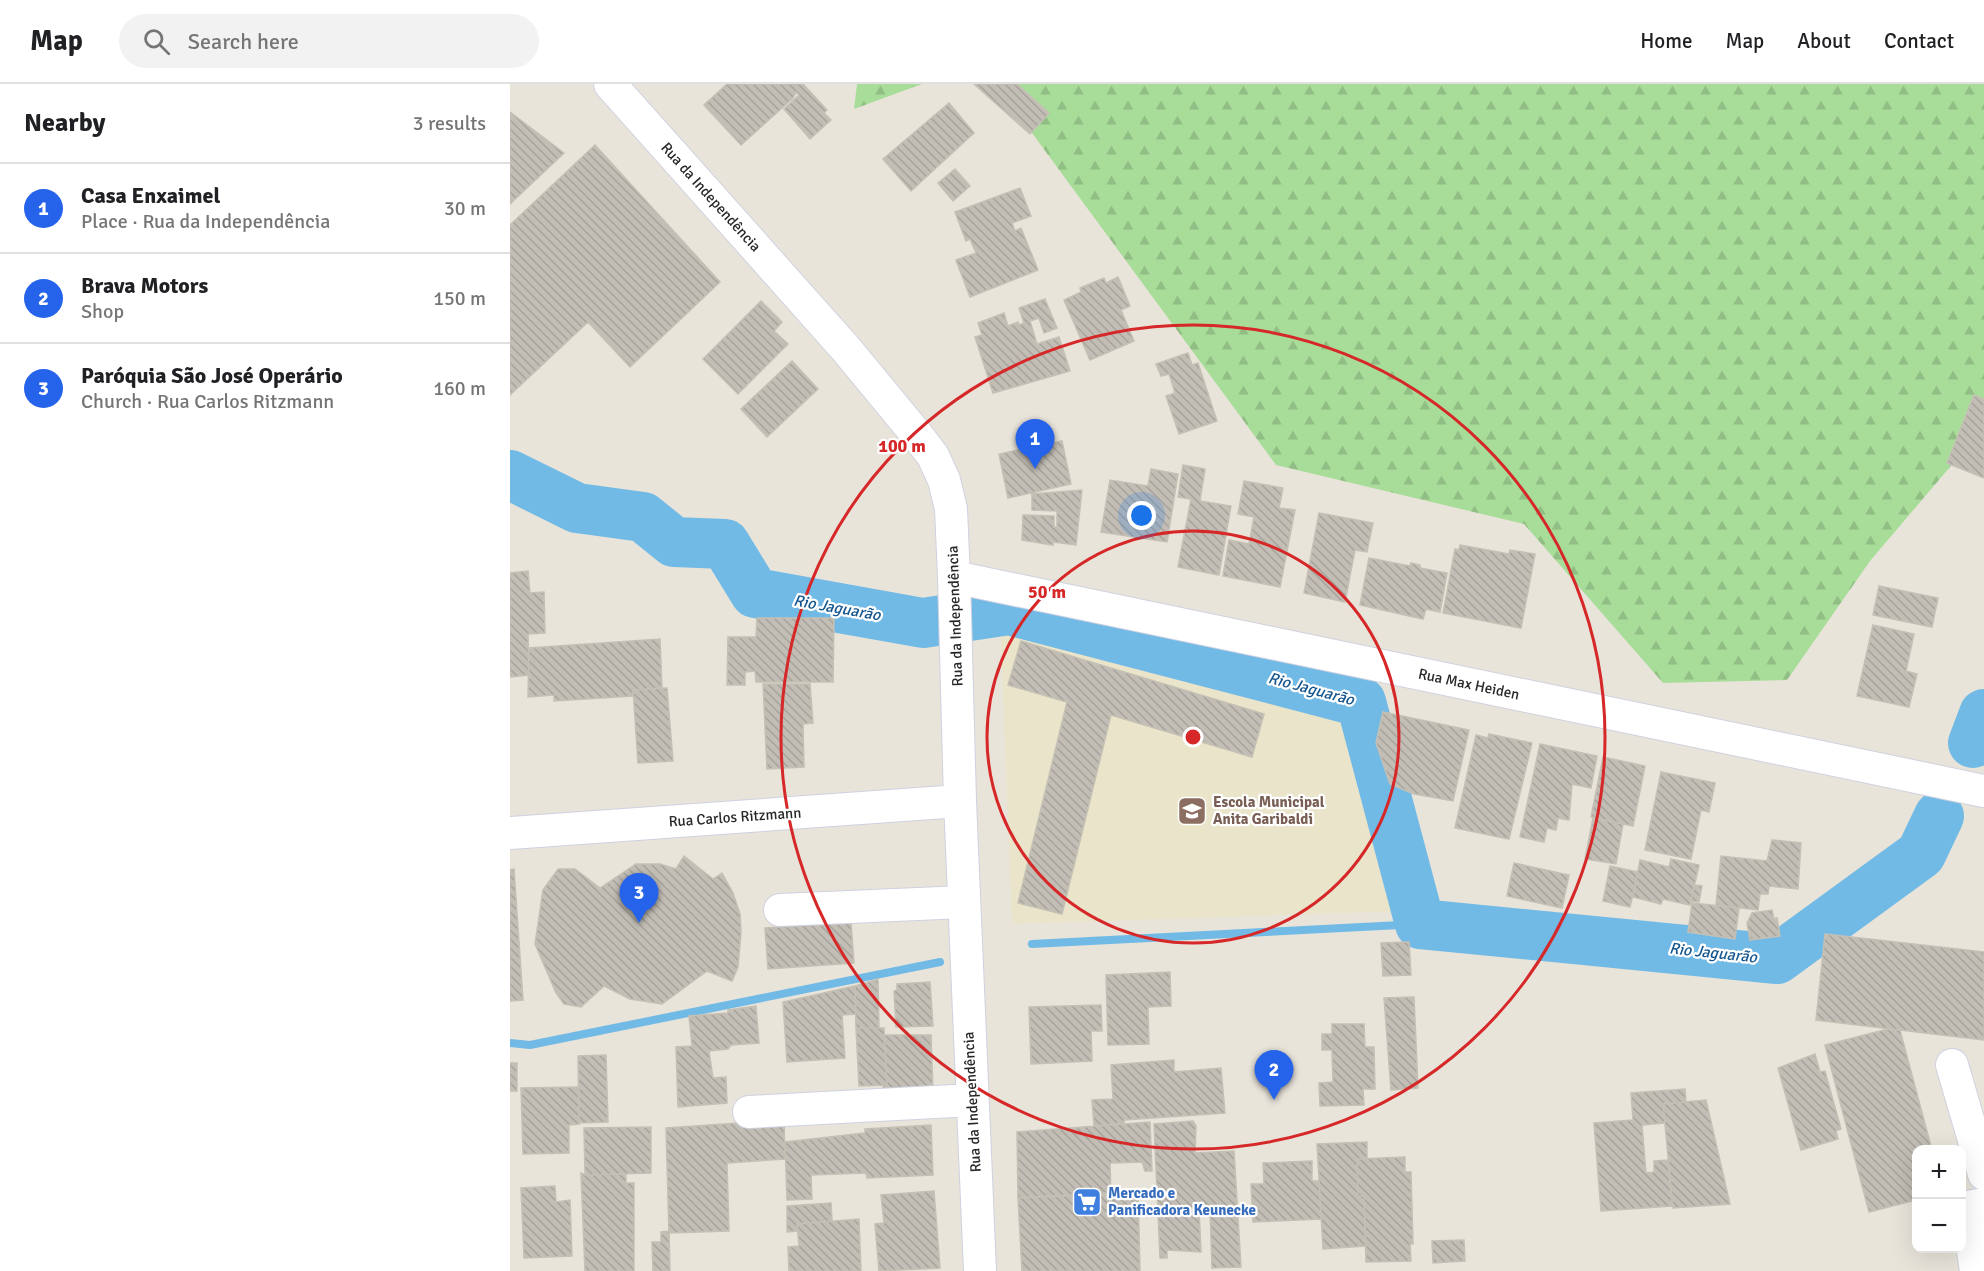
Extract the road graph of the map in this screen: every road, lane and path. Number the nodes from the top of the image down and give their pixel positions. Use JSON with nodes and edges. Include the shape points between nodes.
{"nodes":[{"id":1,"x":610,"y":84,"type":"edge"},
{"id":2,"x":955,"y":591,"type":"junction"},
{"id":3,"x":1984,"y":791,"type":"edge"},
{"id":4,"x":960,"y":801,"type":"junction"},
{"id":5,"x":510,"y":833,"type":"edge"},
{"id":6,"x":964,"y":902,"type":"junction"},
{"id":7,"x":780,"y":910,"type":"dead end"},
{"id":8,"x":1952,"y":1065,"type":"dead end"},
{"id":9,"x":972,"y":1100,"type":"junction"},
{"id":10,"x":749,"y":1112,"type":"dead end"},
{"id":11,"x":1984,"y":1174,"type":"edge"},
{"id":12,"x":1984,"y":1204,"type":"edge"},
{"id":13,"x":980,"y":1271,"type":"edge"},
{"id":14,"x":1976,"y":1271,"type":"edge"}],
"edges":[{"from":1,"to":2,"type":"street","name":"Rua da Independência","via":[[846,349],[933,456],[951,509]]},
{"from":2,"to":3,"type":"street","name":"Rua Max Heiden"},
{"from":2,"to":4,"type":"street","name":"Rua da Independência"},
{"from":4,"to":5,"type":"street","name":"Rua Carlos Ritzmann"},
{"from":4,"to":6,"type":"street","name":"Rua da Independência"},
{"from":6,"to":7,"type":"street"},
{"from":6,"to":9,"type":"street","name":"Rua da Independência"},
{"from":8,"to":11,"type":"street"},
{"from":9,"to":10,"type":"street"},
{"from":9,"to":13,"type":"street","name":"Rua da Independência"},
{"from":12,"to":14,"type":"street","via":[[1967,1210]]}]}
